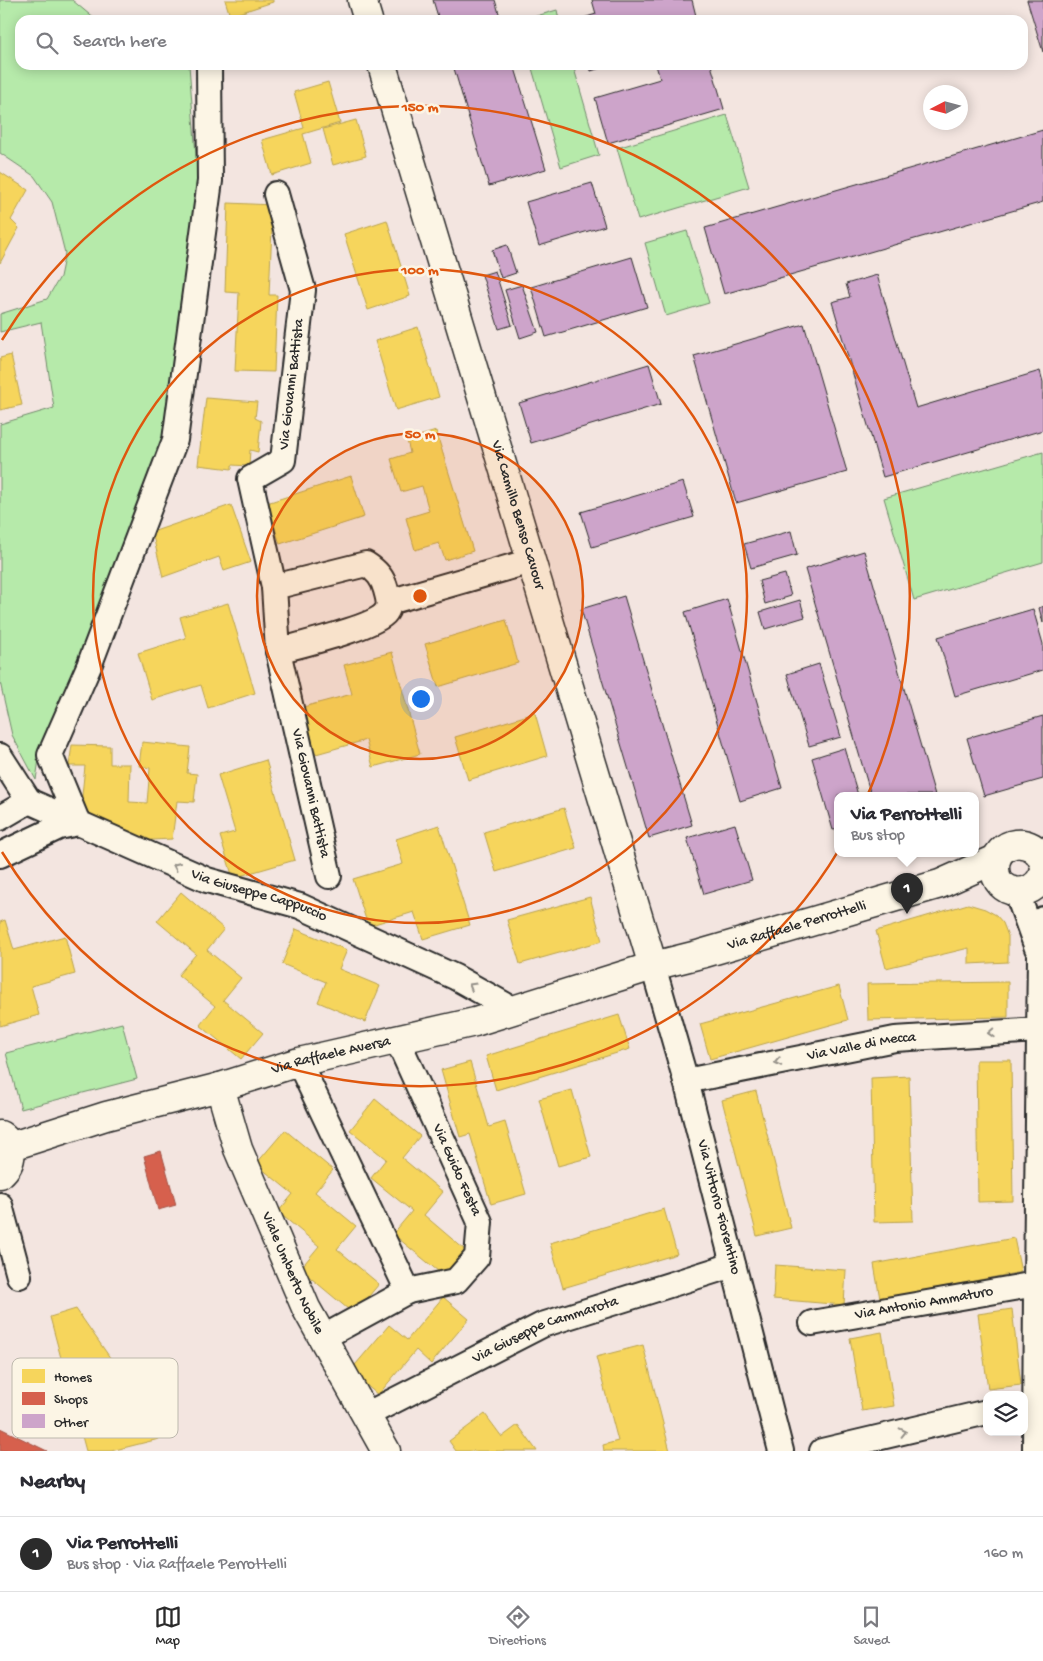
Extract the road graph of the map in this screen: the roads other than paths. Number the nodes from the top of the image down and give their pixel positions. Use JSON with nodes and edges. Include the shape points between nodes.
{"nodes":[{"id":1,"x":362,"y":0,"type":"edge"},
{"id":2,"x":366,"y":15,"type":"edge"},
{"id":3,"x":209,"y":70,"type":"edge"},
{"id":4,"x":384,"y":70,"type":"edge"},
{"id":5,"x":276,"y":194,"type":"dead end"},
{"id":6,"x":531,"y":561,"type":"junction"},
{"id":7,"x":274,"y":587,"type":"junction"},
{"id":8,"x":389,"y":602,"type":"junction"},
{"id":9,"x":278,"y":651,"type":"junction"},
{"id":10,"x":0,"y":756,"type":"edge"},
{"id":11,"x":29,"y":801,"type":"junction"},
{"id":12,"x":0,"y":818,"type":"edge"},
{"id":13,"x":78,"y":823,"type":"junction"},
{"id":14,"x":1040,"y":851,"type":"edge"},
{"id":15,"x":3,"y":853,"type":"edge"},
{"id":16,"x":1043,"y":875,"type":"edge"},
{"id":17,"x":330,"y":876,"type":"dead end"},
{"id":18,"x":1004,"y":877,"type":"junction"},
{"id":19,"x":1043,"y":919,"type":"edge"},
{"id":20,"x":1040,"y":956,"type":"junction"},
{"id":21,"x":653,"y":966,"type":"junction"},
{"id":22,"x":514,"y":1010,"type":"junction"},
{"id":23,"x":1039,"y":1030,"type":"junction"},
{"id":24,"x":397,"y":1039,"type":"junction"},
{"id":25,"x":299,"y":1062,"type":"junction"},
{"id":26,"x":686,"y":1080,"type":"junction"},
{"id":27,"x":220,"y":1087,"type":"junction"},
{"id":28,"x":5,"y":1141,"type":"edge"},
{"id":29,"x":0,"y":1174,"type":"edge"},
{"id":30,"x":0,"y":1205,"type":"edge"},
{"id":31,"x":733,"y":1265,"type":"junction"},
{"id":32,"x":19,"y":1276,"type":"dead end"},
{"id":33,"x":1036,"y":1284,"type":"junction"},
{"id":34,"x":408,"y":1291,"type":"junction"},
{"id":35,"x":812,"y":1323,"type":"dead end"},
{"id":36,"x":322,"y":1338,"type":"junction"},
{"id":37,"x":1030,"y":1402,"type":"edge"},
{"id":38,"x":983,"y":1413,"type":"edge"},
{"id":39,"x":366,"y":1415,"type":"junction"},
{"id":40,"x":386,"y":1451,"type":"edge"},
{"id":41,"x":781,"y":1451,"type":"edge"},
{"id":42,"x":822,"y":1451,"type":"edge"},
{"id":43,"x":1036,"y":1451,"type":"edge"}],
"edges":[{"from":1,"to":2,"type":"main road"},
{"from":3,"to":13,"type":"street","via":[[210,181],[175,440],[89,666],[50,755]]},
{"from":4,"to":6,"type":"main road","name":"Via Camillo Benso Cavour"},
{"from":5,"to":7,"type":"street","name":"Via Giovanni Battista","via":[[303,290],[283,460],[250,479]]},
{"from":6,"to":8,"type":"street"},
{"from":6,"to":21,"type":"main road","name":"Via Camillo Benso Cavour"},
{"from":7,"to":8,"type":"street","via":[[366,564],[383,581]]},
{"from":7,"to":9,"type":"street","name":"Via Giovanni Battista"},
{"from":8,"to":9,"type":"street","via":[[385,613],[372,623]]},
{"from":9,"to":17,"type":"street","name":"Via Giovanni Battista"},
{"from":10,"to":11,"type":"street"},
{"from":11,"to":12,"type":"street"},
{"from":11,"to":13,"type":"street","name":"Via Giuseppe Cappuccio"},
{"from":13,"to":15,"type":"street","via":[[59,827]]},
{"from":22,"to":13,"type":"street","name":"Via Giuseppe Cappuccio","one_way":true,"via":[[455,977],[300,906],[207,880]]},
{"from":14,"to":18,"type":"main road","via":[[1025,844],[1003,849]]},
{"from":16,"to":18,"type":"main road","via":[[1026,892]]},
{"from":18,"to":20,"type":"street"},
{"from":18,"to":21,"type":"main road","name":"Via Raffaele Perrottelli","via":[[940,884]]},
{"from":19,"to":20,"type":"street"},
{"from":20,"to":23,"type":"street"},
{"from":21,"to":22,"type":"main road","name":"Via Raffaele Aversa"},
{"from":21,"to":26,"type":"street","name":"Via Vittorio Fiorentino"},
{"from":22,"to":24,"type":"main road","name":"Via Raffaele Aversa"},
{"from":23,"to":26,"type":"street","name":"Via Valle di Mecca","one_way":true,"via":[[895,1039]]},
{"from":23,"to":33,"type":"street"},
{"from":24,"to":25,"type":"main road","name":"Via Raffaele Aversa"},
{"from":24,"to":34,"type":"street","name":"Via Guido Festa","via":[[480,1222],[477,1258],[456,1281]]},
{"from":25,"to":27,"type":"main road","name":"Via Raffaele Aversa"},
{"from":25,"to":34,"type":"street"},
{"from":26,"to":31,"type":"street","name":"Via Vittorio Fiorentino"},
{"from":27,"to":28,"type":"main road","name":"Via Raffaele Aversa"},
{"from":27,"to":36,"type":"main road","name":"Viale Umberto Nobile","via":[[238,1149]]},
{"from":28,"to":29,"type":"main road","name":"Via Raffaele Aversa","via":[[11,1155]]},
{"from":30,"to":32,"type":"street"},
{"from":31,"to":39,"type":"street","name":"Via Giuseppe Cammarota","via":[[542,1325]]},
{"from":31,"to":41,"type":"street","name":"Via Vittorio Fiorentino"},
{"from":33,"to":35,"type":"street","name":"Via Antonio Ammaturo"},
{"from":33,"to":37,"type":"street"},
{"from":34,"to":36,"type":"street","name":"Via Guido Festa"},
{"from":36,"to":39,"type":"main road","name":"Viale Umberto Nobile"},
{"from":37,"to":43,"type":"street"},
{"from":42,"to":38,"type":"street","one_way":true},
{"from":39,"to":40,"type":"main road","name":"Viale Umberto Nobile"}]}
